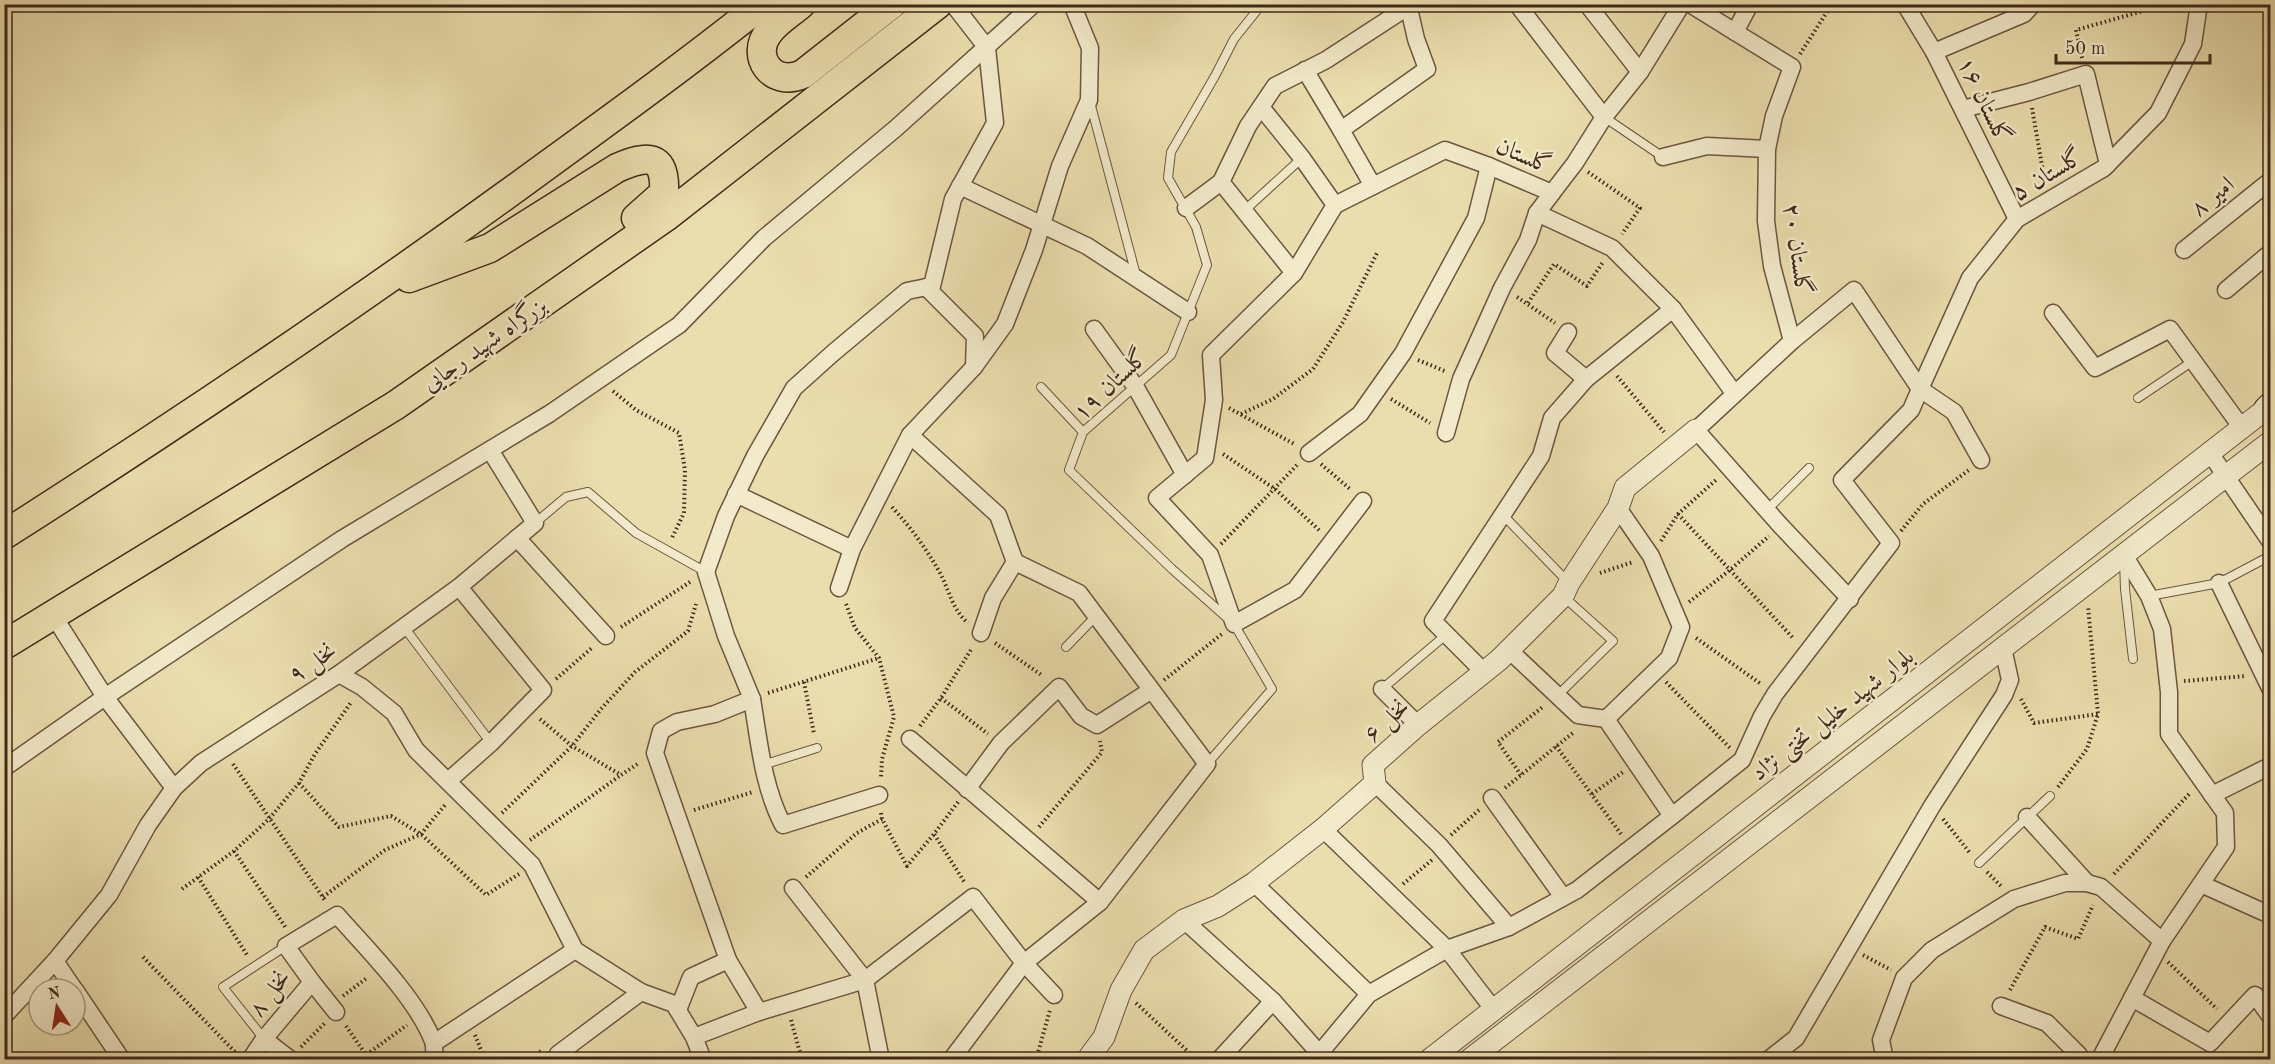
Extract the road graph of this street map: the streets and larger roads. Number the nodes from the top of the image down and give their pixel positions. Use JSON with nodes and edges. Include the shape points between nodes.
{"nodes":[{"id":1,"x":762,"y":4,"type":"edge"},
{"id":2,"x":801,"y":4,"type":"edge"},
{"id":3,"x":892,"y":4,"type":"edge"},
{"id":4,"x":938,"y":4,"type":"edge"},
{"id":5,"x":953,"y":4,"type":"edge"},
{"id":6,"x":1034,"y":4,"type":"edge"},
{"id":7,"x":1072,"y":4,"type":"edge"},
{"id":8,"x":1517,"y":4,"type":"edge"},
{"id":9,"x":1682,"y":4,"type":"edge"},
{"id":10,"x":1690,"y":4,"type":"edge"},
{"id":11,"x":1750,"y":4,"type":"edge"},
{"id":12,"x":1905,"y":4,"type":"edge"},
{"id":13,"x":2033,"y":4,"type":"edge"},
{"id":14,"x":2199,"y":4,"type":"edge"},
{"id":15,"x":1409,"y":5,"type":"edge"},
{"id":16,"x":1590,"y":6,"type":"edge"},
{"id":17,"x":1735,"y":32,"type":"junction"},
{"id":18,"x":987,"y":48,"type":"junction"},
{"id":19,"x":1934,"y":51,"type":"junction"},
{"id":20,"x":1305,"y":70,"type":"junction"},
{"id":21,"x":1640,"y":72,"type":"junction"},
{"id":22,"x":1261,"y":107,"type":"junction"},
{"id":23,"x":1963,"y":109,"type":"junction"},
{"id":24,"x":1604,"y":117,"type":"junction"},
{"id":25,"x":1341,"y":130,"type":"junction"},
{"id":26,"x":1767,"y":149,"type":"junction"},
{"id":27,"x":1663,"y":157,"type":"road end"},
{"id":28,"x":2108,"y":164,"type":"junction"},
{"id":29,"x":1489,"y":166,"type":"junction"},
{"id":30,"x":2271,"y":180,"type":"edge"},
{"id":31,"x":1221,"y":182,"type":"junction"},
{"id":32,"x":960,"y":186,"type":"junction"},
{"id":33,"x":1373,"y":186,"type":"junction"},
{"id":34,"x":1552,"y":194,"type":"junction"},
{"id":35,"x":1335,"y":205,"type":"junction"},
{"id":36,"x":1186,"y":208,"type":"road end"},
{"id":37,"x":1537,"y":213,"type":"junction"},
{"id":38,"x":2017,"y":219,"type":"junction"},
{"id":39,"x":1042,"y":223,"type":"junction"},
{"id":40,"x":2184,"y":250,"type":"dead end"},
{"id":41,"x":2271,"y":253,"type":"edge"},
{"id":42,"x":1294,"y":273,"type":"junction"},
{"id":43,"x":926,"y":287,"type":"junction"},
{"id":44,"x":2226,"y":290,"type":"dead end"},
{"id":45,"x":370,"y":292,"type":"junction"},
{"id":46,"x":556,"y":293,"type":"junction"},
{"id":47,"x":1673,"y":309,"type":"junction"},
{"id":48,"x":1188,"y":312,"type":"road end"},
{"id":49,"x":2052,"y":313,"type":"dead end"},
{"id":50,"x":1094,"y":329,"type":"dead end"},
{"id":51,"x":1568,"y":332,"type":"road end"},
{"id":52,"x":1792,"y":341,"type":"junction"},
{"id":53,"x":974,"y":367,"type":"junction"},
{"id":54,"x":1586,"y":379,"type":"junction"},
{"id":55,"x":1920,"y":389,"type":"junction"},
{"id":56,"x":1734,"y":393,"type":"junction"},
{"id":57,"x":2269,"y":409,"type":"edge"},
{"id":58,"x":2242,"y":428,"type":"junction"},
{"id":59,"x":1696,"y":430,"type":"junction"},
{"id":60,"x":1446,"y":433,"type":"road end"},
{"id":61,"x":910,"y":435,"type":"junction"},
{"id":62,"x":2271,"y":442,"type":"edge"},
{"id":63,"x":490,"y":450,"type":"junction"},
{"id":64,"x":1309,"y":453,"type":"road end"},
{"id":65,"x":2210,"y":453,"type":"junction"},
{"id":66,"x":1981,"y":460,"type":"road end"},
{"id":67,"x":1185,"y":475,"type":"junction"},
{"id":68,"x":2226,"y":476,"type":"junction"},
{"id":69,"x":736,"y":494,"type":"junction"},
{"id":70,"x":1363,"y":501,"type":"dead end"},
{"id":71,"x":1618,"y":508,"type":"junction"},
{"id":72,"x":4,"y":535,"type":"edge"},
{"id":73,"x":517,"y":538,"type":"junction"},
{"id":74,"x":2271,"y":541,"type":"edge"},
{"id":75,"x":852,"y":549,"type":"junction"},
{"id":76,"x":2124,"y":555,"type":"junction"},
{"id":77,"x":1015,"y":562,"type":"junction"},
{"id":78,"x":2220,"y":583,"type":"road end"},
{"id":79,"x":459,"y":587,"type":"junction"},
{"id":80,"x":839,"y":588,"type":"road end"},
{"id":81,"x":1850,"y":599,"type":"junction"},
{"id":82,"x":53,"y":615,"type":"junction"},
{"id":83,"x":981,"y":633,"type":"road end"},
{"id":84,"x":606,"y":636,"type":"dead end"},
{"id":85,"x":4,"y":645,"type":"edge"},
{"id":86,"x":2003,"y":648,"type":"junction"},
{"id":87,"x":1509,"y":650,"type":"junction"},
{"id":88,"x":1484,"y":671,"type":"junction"},
{"id":89,"x":339,"y":674,"type":"junction"},
{"id":90,"x":2267,"y":681,"type":"edge"},
{"id":91,"x":1382,"y":689,"type":"road end"},
{"id":92,"x":1150,"y":691,"type":"junction"},
{"id":93,"x":105,"y":697,"type":"junction"},
{"id":94,"x":752,"y":699,"type":"junction"},
{"id":95,"x":1600,"y":718,"type":"junction"},
{"id":96,"x":1418,"y":725,"type":"junction"},
{"id":97,"x":910,"y":739,"type":"road end"},
{"id":98,"x":2271,"y":766,"type":"edge"},
{"id":99,"x":4,"y":768,"type":"edge"},
{"id":100,"x":1375,"y":783,"type":"junction"},
{"id":101,"x":453,"y":786,"type":"junction"},
{"id":102,"x":174,"y":788,"type":"junction"},
{"id":103,"x":967,"y":789,"type":"junction"},
{"id":104,"x":879,"y":795,"type":"road end"},
{"id":105,"x":2212,"y":795,"type":"junction"},
{"id":106,"x":1492,"y":798,"type":"road end"},
{"id":107,"x":1672,"y":816,"type":"junction"},
{"id":108,"x":2027,"y":817,"type":"road end"},
{"id":109,"x":1323,"y":829,"type":"junction"},
{"id":110,"x":1254,"y":883,"type":"junction"},
{"id":111,"x":2087,"y":883,"type":"junction"},
{"id":112,"x":2201,"y":884,"type":"junction"},
{"id":113,"x":793,"y":888,"type":"road end"},
{"id":114,"x":1563,"y":897,"type":"junction"},
{"id":115,"x":1100,"y":902,"type":"junction"},
{"id":116,"x":2271,"y":915,"type":"edge"},
{"id":117,"x":1184,"y":920,"type":"junction"},
{"id":118,"x":1509,"y":927,"type":"junction"},
{"id":119,"x":2159,"y":946,"type":"junction"},
{"id":120,"x":1447,"y":949,"type":"junction"},
{"id":121,"x":575,"y":950,"type":"junction"},
{"id":122,"x":728,"y":960,"type":"junction"},
{"id":123,"x":55,"y":961,"type":"junction"},
{"id":124,"x":1024,"y":963,"type":"junction"},
{"id":125,"x":66,"y":977,"type":"edge"},
{"id":126,"x":865,"y":980,"type":"junction"},
{"id":127,"x":312,"y":982,"type":"junction"},
{"id":128,"x":641,"y":992,"type":"junction"},
{"id":129,"x":1369,"y":993,"type":"junction"},
{"id":130,"x":1054,"y":995,"type":"road end"},
{"id":131,"x":2132,"y":998,"type":"junction"},
{"id":132,"x":1273,"y":1001,"type":"junction"},
{"id":133,"x":2001,"y":1006,"type":"dead end"},
{"id":134,"x":87,"y":1008,"type":"edge"},
{"id":135,"x":333,"y":1009,"type":"road end"},
{"id":136,"x":678,"y":1010,"type":"junction"},
{"id":137,"x":1494,"y":1010,"type":"junction"},
{"id":138,"x":759,"y":1012,"type":"junction"},
{"id":139,"x":4,"y":1016,"type":"edge"},
{"id":140,"x":2271,"y":1016,"type":"edge"},
{"id":141,"x":694,"y":1037,"type":"junction"},
{"id":142,"x":264,"y":1039,"type":"junction"},
{"id":143,"x":434,"y":1051,"type":"edge"},
{"id":144,"x":1316,"y":1056,"type":"edge"},
{"id":145,"x":2074,"y":1057,"type":"edge"},
{"id":146,"x":122,"y":1059,"type":"edge"},
{"id":147,"x":249,"y":1059,"type":"edge"},
{"id":148,"x":290,"y":1059,"type":"edge"},
{"id":149,"x":561,"y":1059,"type":"edge"},
{"id":150,"x":703,"y":1059,"type":"edge"},
{"id":151,"x":881,"y":1059,"type":"edge"},
{"id":152,"x":951,"y":1059,"type":"edge"},
{"id":153,"x":1087,"y":1059,"type":"edge"},
{"id":154,"x":1219,"y":1059,"type":"edge"},
{"id":155,"x":1429,"y":1059,"type":"edge"},
{"id":156,"x":1469,"y":1059,"type":"edge"},
{"id":157,"x":1768,"y":1059,"type":"edge"},
{"id":158,"x":1885,"y":1059,"type":"edge"},
{"id":159,"x":2101,"y":1059,"type":"edge"}],
"edges":[{"from":1,"to":45,"type":"highway","via":[[686,64]]},
{"from":2,"to":3,"type":"highway","via":[[768,32],[762,47],[764,63],[782,79],[803,74]]},
{"from":4,"to":46,"type":"highway","name":"بزرگراه شهید رجایی","via":[[667,216]]},
{"from":5,"to":18,"type":"street"},
{"from":6,"to":18,"type":"street"},
{"from":7,"to":39,"type":"street","via":[[1090,48],[1089,100],[1060,166]]},
{"from":8,"to":24,"type":"street"},
{"from":9,"to":21,"type":"street","name":"گلستان"},
{"from":10,"to":17,"type":"street"},
{"from":11,"to":17,"type":"street"},
{"from":12,"to":19,"type":"street","name":"گلستان ۱۶"},
{"from":13,"to":19,"type":"street","via":[[2024,15]]},
{"from":14,"to":28,"type":"street","name":"گلستان ۵","via":[[2193,44],[2158,113]]},
{"from":15,"to":20,"type":"street"},
{"from":15,"to":25,"type":"street","via":[[1427,69]]},
{"from":16,"to":21,"type":"street"},
{"from":17,"to":26,"type":"street","name":"گلستان ۲۰","via":[[1792,67]]},
{"from":18,"to":32,"type":"street","via":[[995,123]]},
{"from":18,"to":63,"type":"street","via":[[764,238],[679,325]]},
{"from":19,"to":23,"type":"street","name":"گلستان ۱۶"},
{"from":20,"to":22,"type":"street","via":[[1275,86]]},
{"from":20,"to":25,"type":"street"},
{"from":21,"to":24,"type":"street","name":"گلستان"},
{"from":22,"to":31,"type":"street"},
{"from":22,"to":35,"type":"street"},
{"from":23,"to":28,"type":"street","via":[[2086,74]]},
{"from":23,"to":38,"type":"street","name":"گلستان ۱۶"},
{"from":24,"to":34,"type":"street","name":"گلستان"},
{"from":25,"to":33,"type":"street"},
{"from":26,"to":27,"type":"street","via":[[1707,146]]},
{"from":26,"to":52,"type":"street","name":"گلستان ۲۰","via":[[1766,221],[1772,266]]},
{"from":28,"to":38,"type":"street","name":"گلستان ۵"},
{"from":29,"to":33,"type":"street","name":"گلستان","via":[[1445,150]]},
{"from":29,"to":34,"type":"street","name":"گلستان"},
{"from":29,"to":64,"type":"street","via":[[1476,218],[1403,353],[1360,414]]},
{"from":30,"to":40,"type":"street","name":"امیر ۸"},
{"from":31,"to":36,"type":"street"},
{"from":31,"to":42,"type":"street"},
{"from":32,"to":39,"type":"street"},
{"from":32,"to":43,"type":"street","via":[[953,199],[932,286]]},
{"from":33,"to":35,"type":"street","name":"گلستان"},
{"from":34,"to":37,"type":"street"},
{"from":35,"to":42,"type":"street"},
{"from":37,"to":47,"type":"street","via":[[1612,248]]},
{"from":37,"to":60,"type":"street","via":[[1528,240],[1461,379]]},
{"from":38,"to":55,"type":"street","name":"گلستان ۵","via":[[1970,278]]},
{"from":39,"to":48,"type":"street","via":[[1087,246]]},
{"from":39,"to":53,"type":"street","via":[[1005,324]]},
{"from":41,"to":44,"type":"street"},
{"from":42,"to":67,"type":"street","via":[[1210,355],[1214,400],[1205,458]]},
{"from":43,"to":53,"type":"street","via":[[975,336]]},
{"from":43,"to":69,"type":"street","via":[[907,291],[795,388]]},
{"from":45,"to":46,"type":"highway","via":[[490,248],[617,168],[638,159],[653,159],[664,174],[664,193],[607,241]]},
{"from":45,"to":72,"type":"highway"},
{"from":46,"to":82,"type":"highway","name":"بزرگراه شهید رجایی","via":[[396,405]]},
{"from":47,"to":54,"type":"street"},
{"from":47,"to":56,"type":"street"},
{"from":49,"to":58,"type":"street","via":[[2095,368],[2170,329]]},
{"from":50,"to":67,"type":"street","via":[[1135,386]]},
{"from":51,"to":54,"type":"street","via":[[1555,353]]},
{"from":52,"to":55,"type":"street","via":[[1854,290]]},
{"from":52,"to":56,"type":"street"},
{"from":53,"to":61,"type":"street"},
{"from":54,"to":88,"type":"street","via":[[1552,418],[1541,456],[1433,621]]},
{"from":55,"to":66,"type":"street","via":[[1954,412]]},
{"from":55,"to":81,"type":"street","name":"گلستان ۵","via":[[1911,410],[1842,480],[1891,543]]},
{"from":56,"to":59,"type":"street"},
{"from":57,"to":58,"type":"street","name":"بلوار شهید خلیل تختی نژاد"},
{"from":58,"to":65,"type":"street","name":"بلوار شهید خلیل تختی نژاد"},
{"from":59,"to":71,"type":"street","name":"نخل ۶","via":[[1625,488]]},
{"from":59,"to":81,"type":"street"},
{"from":61,"to":75,"type":"street"},
{"from":61,"to":77,"type":"street","via":[[998,515]]},
{"from":62,"to":68,"type":"street"},
{"from":63,"to":73,"type":"street","name":"نخل ۹","via":[[535,523]]},
{"from":63,"to":93,"type":"street","via":[[342,539]]},
{"from":65,"to":68,"type":"street"},
{"from":65,"to":137,"type":"street","name":"بلوار شهید خلیل تختی نژاد"},
{"from":67,"to":70,"type":"street","via":[[1156,498],[1210,555],[1234,624],[1295,590]]},
{"from":68,"to":74,"type":"street"},
{"from":68,"to":76,"type":"street"},
{"from":69,"to":75,"type":"street"},
{"from":69,"to":94,"type":"street","via":[[706,572]]},
{"from":71,"to":87,"type":"street","name":"نخل ۶","via":[[1566,589]]},
{"from":71,"to":95,"type":"street","via":[[1651,556],[1678,620],[1669,658]]},
{"from":73,"to":79,"type":"street","name":"نخل ۹"},
{"from":73,"to":84,"type":"street"},
{"from":75,"to":80,"type":"street"},
{"from":76,"to":86,"type":"street"},
{"from":76,"to":105,"type":"street","via":[[2149,596],[2162,629],[2169,734]]},
{"from":77,"to":83,"type":"street","via":[[993,598]]},
{"from":77,"to":92,"type":"street","via":[[1079,593]]},
{"from":78,"to":90,"type":"street"},
{"from":79,"to":89,"type":"street","name":"نخل ۹"},
{"from":79,"to":101,"type":"street","via":[[543,690]]},
{"from":81,"to":107,"type":"street","via":[[1775,694],[1742,760]]},
{"from":82,"to":85,"type":"highway","name":"بزرگراه شهید رجایی"},
{"from":82,"to":93,"type":"street"},
{"from":86,"to":156,"type":"street"},
{"from":86,"to":157,"type":"street","via":[[2010,680],[2004,695],[1932,806],[1796,1038]]},
{"from":87,"to":88,"type":"street","name":"نخل ۶"},
{"from":87,"to":95,"type":"street","via":[[1578,715]]},
{"from":88,"to":96,"type":"street","name":"نخل ۶"},
{"from":89,"to":101,"type":"street","via":[[394,713],[416,750]]},
{"from":89,"to":102,"type":"street","name":"نخل ۹","via":[[222,748]]},
{"from":91,"to":96,"type":"street"},
{"from":92,"to":103,"type":"street","via":[[1097,725],[1081,716],[1059,687],[1001,743]]},
{"from":92,"to":115,"type":"street","via":[[1207,764]]},
{"from":93,"to":99,"type":"street"},
{"from":93,"to":102,"type":"street"},
{"from":94,"to":104,"type":"street","via":[[768,787],[783,825]]},
{"from":94,"to":122,"type":"street","via":[[715,714],[677,722],[661,731],[655,753]]},
{"from":95,"to":107,"type":"street"},
{"from":96,"to":100,"type":"street","name":"نخل ۶","via":[[1373,765]]},
{"from":97,"to":103,"type":"street"},
{"from":98,"to":105,"type":"street"},
{"from":100,"to":109,"type":"street","name":"نخل ۶"},
{"from":100,"to":118,"type":"street","via":[[1441,848]]},
{"from":101,"to":121,"type":"street","via":[[532,865]]},
{"from":102,"to":123,"type":"street","name":"نخل ۹","via":[[148,825],[109,895]]},
{"from":103,"to":115,"type":"street"},
{"from":105,"to":112,"type":"street","via":[[2225,813],[2226,847]]},
{"from":106,"to":114,"type":"street"},
{"from":107,"to":114,"type":"street"},
{"from":108,"to":111,"type":"street"},
{"from":109,"to":110,"type":"street","name":"نخل ۶"},
{"from":109,"to":120,"type":"street"},
{"from":110,"to":117,"type":"street","name":"نخل ۶","via":[[1218,906]]},
{"from":110,"to":129,"type":"street"},
{"from":111,"to":119,"type":"street","via":[[2101,887]]},
{"from":111,"to":158,"type":"street","via":[[2065,883],[2014,899],[1932,950],[1904,978],[1881,1040]]},
{"from":112,"to":116,"type":"street"},
{"from":112,"to":119,"type":"street"},
{"from":113,"to":126,"type":"street"},
{"from":114,"to":118,"type":"street"},
{"from":115,"to":124,"type":"street"},
{"from":117,"to":132,"type":"street"},
{"from":117,"to":153,"type":"street","name":"نخل ۶","via":[[1144,950],[1121,990],[1104,1037]]},
{"from":118,"to":120,"type":"street"},
{"from":119,"to":131,"type":"street"},
{"from":120,"to":129,"type":"street"},
{"from":120,"to":137,"type":"street"},
{"from":121,"to":128,"type":"street"},
{"from":121,"to":143,"type":"street","via":[[470,1021]]},
{"from":122,"to":136,"type":"street","via":[[692,977]]},
{"from":122,"to":138,"type":"street"},
{"from":123,"to":125,"type":"street"},
{"from":123,"to":139,"type":"street","name":"نخل ۹"},
{"from":124,"to":126,"type":"street","via":[[974,897]]},
{"from":124,"to":130,"type":"street"},
{"from":124,"to":152,"type":"street"},
{"from":126,"to":138,"type":"street"},
{"from":126,"to":151,"type":"street"},
{"from":127,"to":135,"type":"street"},
{"from":127,"to":142,"type":"street","name":"نخل ۸"},
{"from":127,"to":143,"type":"street","name":"نخل ۸","via":[[290,944],[337,915],[383,965],[420,1016]]},
{"from":128,"to":136,"type":"street"},
{"from":128,"to":149,"type":"street","via":[[558,1054]]},
{"from":129,"to":144,"type":"street"},
{"from":131,"to":140,"type":"street","via":[[2210,1043],[2255,995]]},
{"from":131,"to":159,"type":"street"},
{"from":132,"to":144,"type":"street"},
{"from":132,"to":154,"type":"street"},
{"from":133,"to":145,"type":"street","via":[[2047,1023]]},
{"from":134,"to":146,"type":"street"},
{"from":136,"to":141,"type":"street"},
{"from":137,"to":155,"type":"street","name":"بلوار شهید خلیل تختی نژاد"},
{"from":138,"to":141,"type":"street"},
{"from":141,"to":150,"type":"street"},
{"from":142,"to":147,"type":"street","name":"نخل ۸"},
{"from":142,"to":148,"type":"street"},
{"from":145,"to":159,"type":"street"}]}
